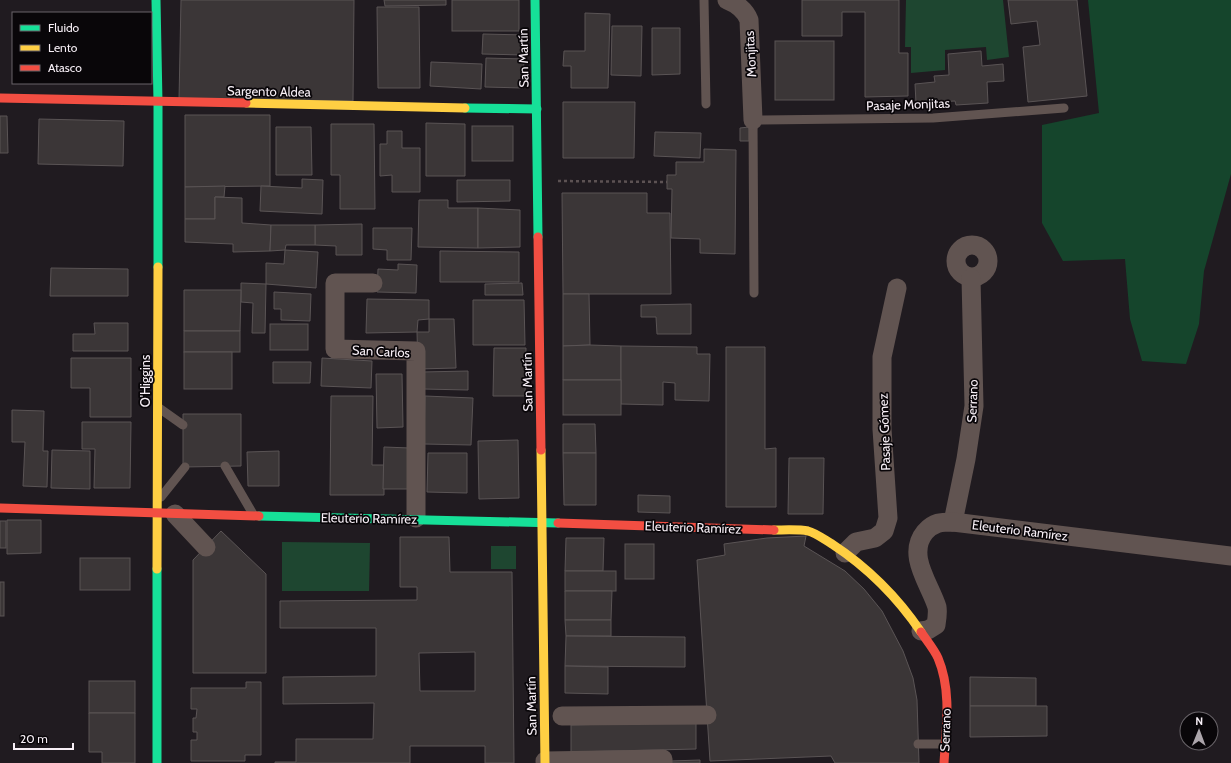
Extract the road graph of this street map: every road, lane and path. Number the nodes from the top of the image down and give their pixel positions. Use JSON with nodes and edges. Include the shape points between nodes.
{"nodes":[{"id":1,"x":156,"y":0,"type":"edge"},
{"id":2,"x":535,"y":0,"type":"edge"},
{"id":3,"x":704,"y":0,"type":"edge"},
{"id":4,"x":726,"y":0,"type":"edge"},
{"id":5,"x":0,"y":98,"type":"edge"},
{"id":6,"x":158,"y":102,"type":"junction"},
{"id":7,"x":706,"y":104,"type":"dead end"},
{"id":8,"x":1064,"y":108,"type":"dead end"},
{"id":9,"x":537,"y":109,"type":"junction"},
{"id":10,"x":752,"y":120,"type":"junction"},
{"id":11,"x":538,"y":181,"type":"junction"},
{"id":12,"x":667,"y":182,"type":"dead end"},
{"id":13,"x":971,"y":278,"type":"dead end"},
{"id":14,"x":373,"y":284,"type":"dead end"},
{"id":15,"x":897,"y":288,"type":"dead end"},
{"id":16,"x":754,"y":293,"type":"dead end"},
{"id":17,"x":158,"y":407,"type":"junction"},
{"id":18,"x":183,"y":425,"type":"dead end"},
{"id":19,"x":225,"y":466,"type":"dead end"},
{"id":20,"x":185,"y":467,"type":"dead end"},
{"id":21,"x":157,"y":500,"type":"junction"},
{"id":22,"x":0,"y":508,"type":"edge"},
{"id":23,"x":166,"y":514,"type":"junction"},
{"id":24,"x":254,"y":515,"type":"junction"},
{"id":25,"x":416,"y":518,"type":"junction"},
{"id":26,"x":542,"y":522,"type":"junction"},
{"id":27,"x":953,"y":522,"type":"junction"},
{"id":28,"x":206,"y":546,"type":"dead end"},
{"id":29,"x":845,"y":553,"type":"junction"},
{"id":30,"x":1231,"y":556,"type":"edge"},
{"id":31,"x":921,"y":631,"type":"junction"},
{"id":32,"x":707,"y":715,"type":"dead end"},
{"id":33,"x":562,"y":716,"type":"dead end"},
{"id":34,"x":918,"y":744,"type":"dead end"},
{"id":35,"x":945,"y":744,"type":"junction"},
{"id":36,"x":545,"y":762,"type":"edge"},
{"id":37,"x":158,"y":763,"type":"edge"},
{"id":38,"x":663,"y":763,"type":"edge"},
{"id":39,"x":944,"y":763,"type":"edge"}],
"edges":[{"from":1,"to":6,"type":"main road","name":"O'Higgins"},
{"from":2,"to":9,"type":"main road","name":"San Martín"},
{"from":3,"to":7,"type":"lane"},
{"from":4,"to":10,"type":"street","name":"Monjitas","via":[[742,9],[749,20]]},
{"from":5,"to":6,"type":"main road","name":"Sargento Aldea"},
{"from":6,"to":9,"type":"main road","name":"Sargento Aldea"},
{"from":6,"to":17,"type":"main road","name":"O'Higgins"},
{"from":8,"to":10,"type":"lane","name":"Pasaje Monjitas","via":[[933,118]]},
{"from":9,"to":11,"type":"main road","name":"San Martín"},
{"from":10,"to":16,"type":"lane"},
{"from":11,"to":12,"type":"path"},
{"from":11,"to":26,"type":"main road","name":"San Martín"},
{"from":13,"to":27,"type":"street","name":"Serrano","via":[[974,406]]},
{"from":14,"to":25,"type":"street","name":"San Carlos","via":[[334,283],[335,349],[416,350]]},
{"from":15,"to":29,"type":"street","name":"Pasaje Gómez","via":[[882,357],[882,429],[888,518],[884,531],[875,538],[856,542]]},
{"from":17,"to":18,"type":"lane"},
{"from":17,"to":21,"type":"main road","name":"O'Higgins"},
{"from":19,"to":24,"type":"lane"},
{"from":20,"to":21,"type":"lane"},
{"from":21,"to":23,"type":"main road","name":"O'Higgins"},
{"from":22,"to":23,"type":"main road","name":"Eleuterio Ramírez"},
{"from":23,"to":24,"type":"main road","name":"Eleuterio Ramírez"},
{"from":23,"to":28,"type":"street"},
{"from":23,"to":37,"type":"main road","name":"O'Higgins"},
{"from":24,"to":25,"type":"main road","name":"Eleuterio Ramírez"},
{"from":25,"to":26,"type":"main road","name":"Eleuterio Ramírez"},
{"from":26,"to":29,"type":"main road","name":"Eleuterio Ramírez","via":[[808,531]]},
{"from":26,"to":36,"type":"main road","name":"San Martín"},
{"from":27,"to":30,"type":"street","name":"Eleuterio Ramírez"},
{"from":27,"to":31,"type":"street","name":"Eleuterio Ramírez","via":[[939,522],[928,529],[918,548],[918,558],[938,617],[936,625]]},
{"from":29,"to":31,"type":"main road","name":"Eleuterio Ramírez","via":[[903,608]]},
{"from":31,"to":35,"type":"main road","name":"Serrano","via":[[937,657],[944,679]]},
{"from":32,"to":33,"type":"street"},
{"from":34,"to":35,"type":"lane"},
{"from":35,"to":39,"type":"main road","name":"Serrano"},
{"from":36,"to":38,"type":"street","via":[[663,759]]}]}
